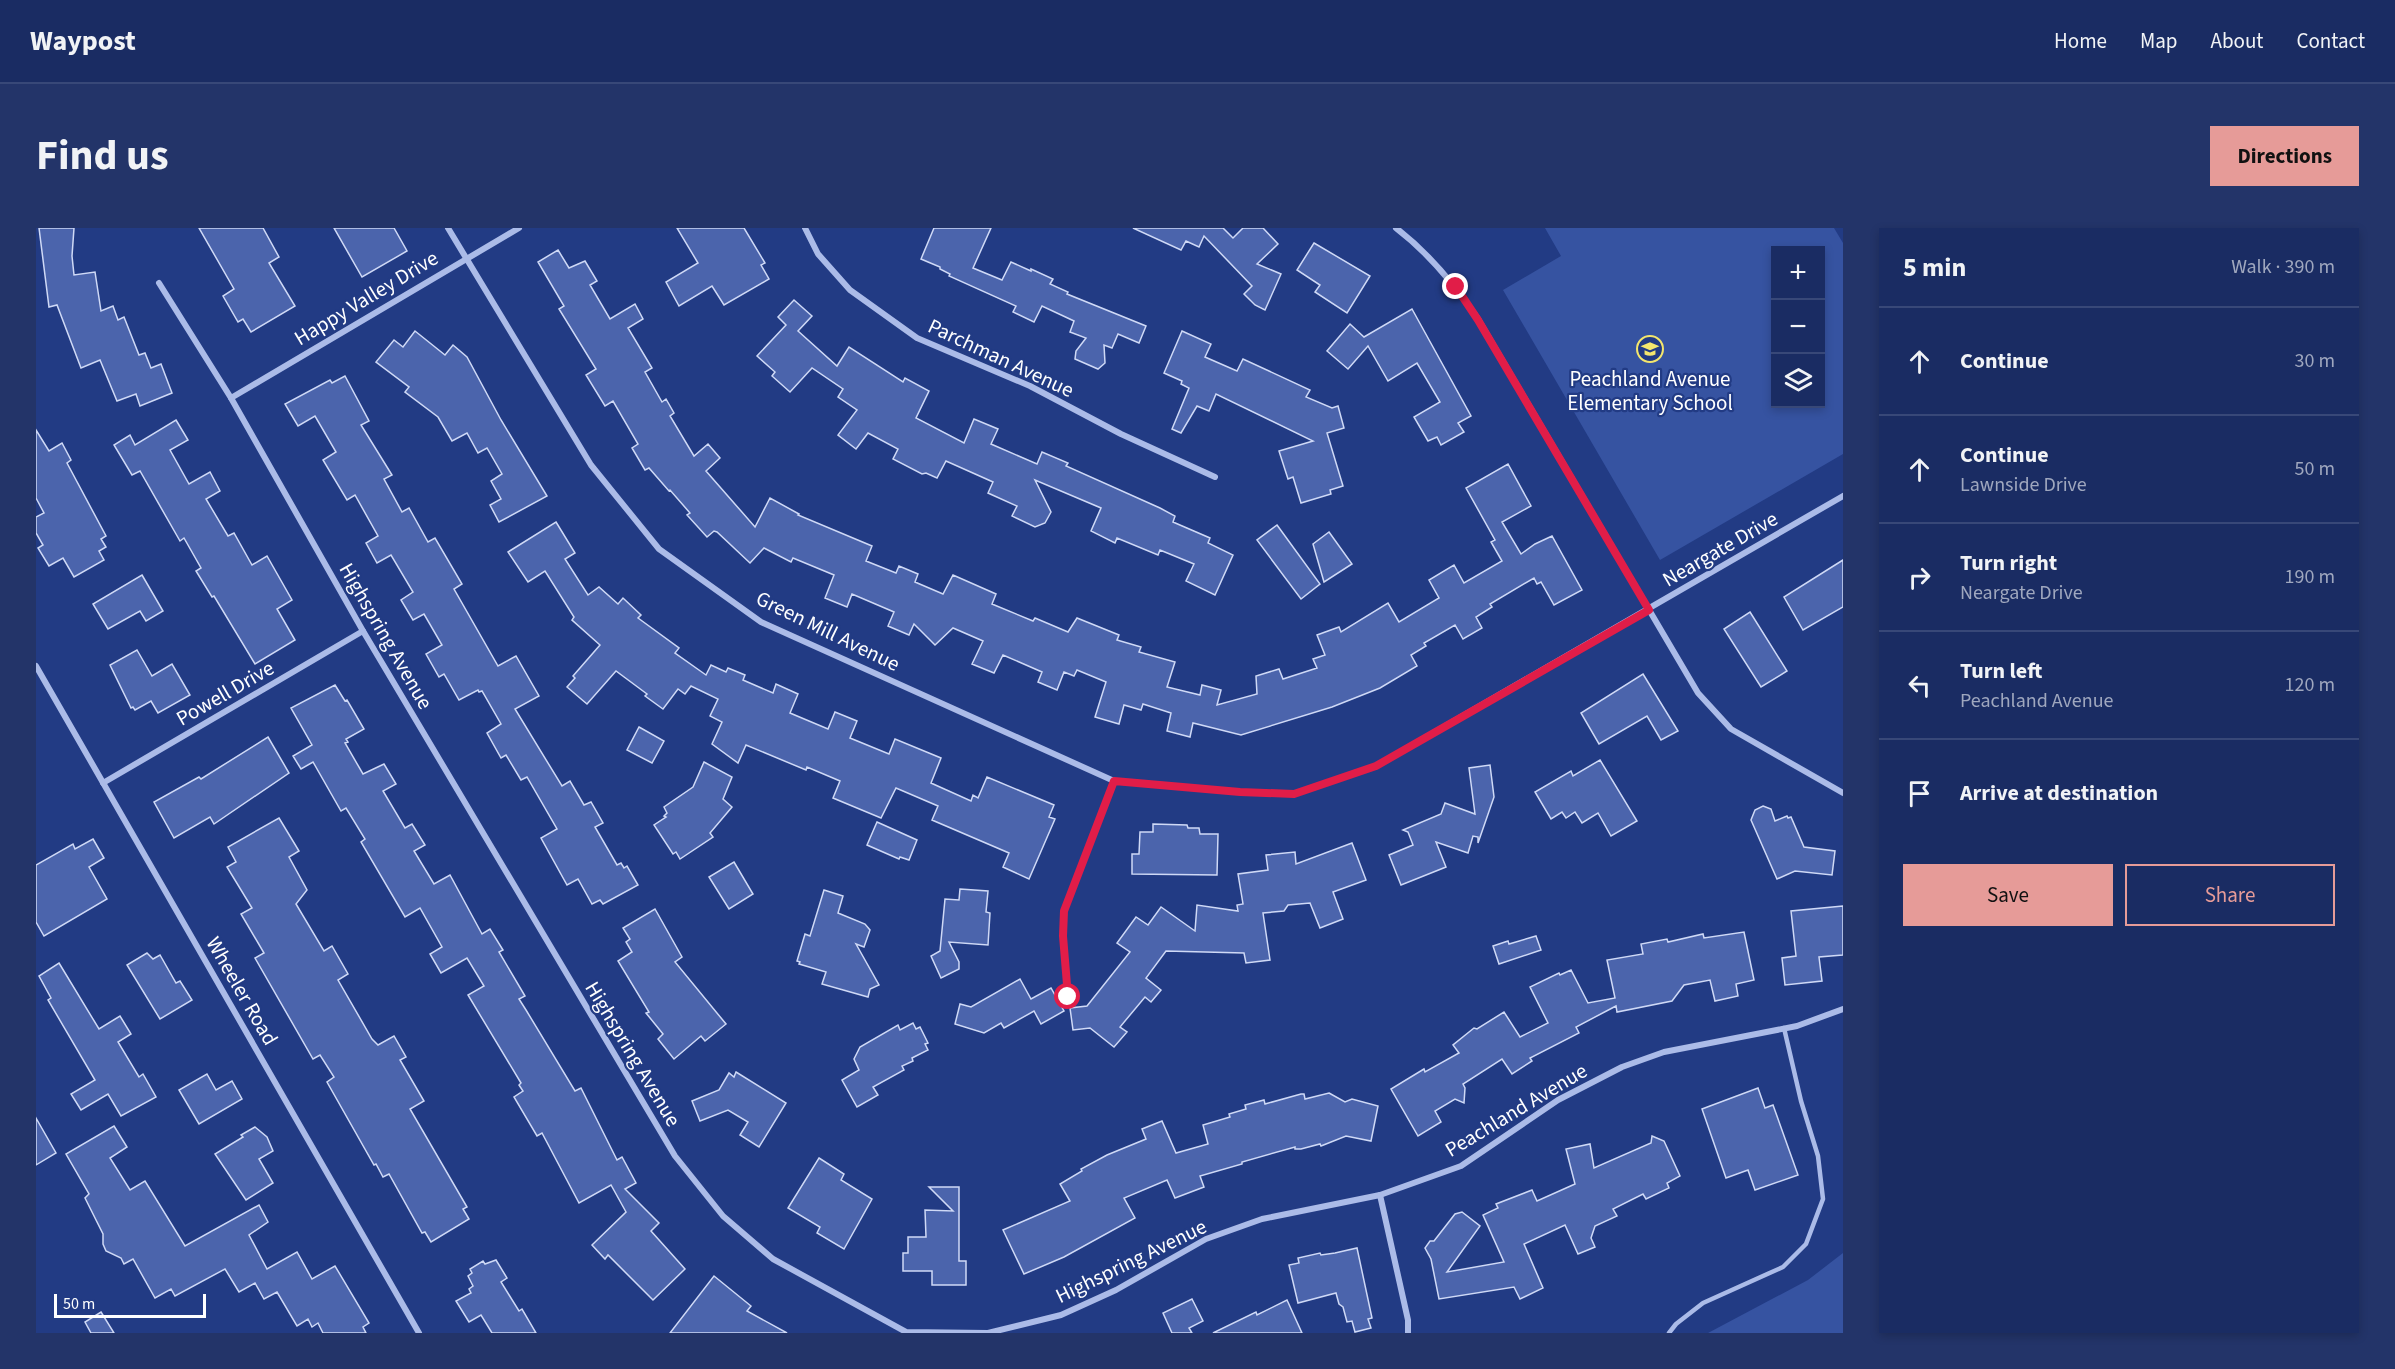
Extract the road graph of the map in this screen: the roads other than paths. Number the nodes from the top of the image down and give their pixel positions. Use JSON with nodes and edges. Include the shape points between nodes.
{"nodes":[{"id":1,"x":448,"y":228,"type":"edge"},
{"id":2,"x":519,"y":228,"type":"edge"},
{"id":3,"x":805,"y":228,"type":"edge"},
{"id":4,"x":1396,"y":228,"type":"edge"},
{"id":5,"x":465,"y":259,"type":"junction"},
{"id":6,"x":159,"y":283,"type":"dead end"},
{"id":7,"x":231,"y":398,"type":"junction"},
{"id":8,"x":1215,"y":477,"type":"dead end"},
{"id":9,"x":1843,"y":496,"type":"edge"},
{"id":10,"x":1649,"y":610,"type":"junction"},
{"id":11,"x":363,"y":631,"type":"junction"},
{"id":12,"x":36,"y":666,"type":"edge"},
{"id":13,"x":1114,"y":781,"type":"junction"},
{"id":14,"x":103,"y":783,"type":"junction"},
{"id":15,"x":1843,"y":793,"type":"edge"},
{"id":16,"x":1064,"y":911,"type":"joint"},
{"id":17,"x":1068,"y":997,"type":"dead end"},
{"id":18,"x":1843,"y":1008,"type":"edge"},
{"id":19,"x":1784,"y":1028,"type":"junction"},
{"id":20,"x":1380,"y":1195,"type":"junction"},
{"id":21,"x":419,"y":1333,"type":"edge"},
{"id":22,"x":988,"y":1333,"type":"edge"},
{"id":23,"x":1408,"y":1333,"type":"edge"},
{"id":24,"x":1669,"y":1333,"type":"edge"}],
"edges":[{"from":1,"to":5,"type":"street","name":"Green Mill Avenue"},
{"from":2,"to":5,"type":"street","name":"Happy Valley Drive"},
{"from":3,"to":8,"type":"street","name":"Parchman Avenue","via":[[818,254],[850,290],[917,338],[1030,386]]},
{"from":4,"to":10,"type":"street","via":[[1433,260],[1478,320]]},
{"from":5,"to":7,"type":"street","name":"Happy Valley Drive"},
{"from":5,"to":13,"type":"street","name":"Green Mill Avenue","via":[[591,465],[659,549],[761,622]]},
{"from":6,"to":7,"type":"street","name":"Highspring Avenue"},
{"from":7,"to":11,"type":"street","name":"Highspring Avenue"},
{"from":9,"to":10,"type":"street","name":"Neargate Drive"},
{"from":10,"to":13,"type":"street","name":"Neargate Drive","via":[[1376,766],[1294,794]]},
{"from":10,"to":15,"type":"street","via":[[1698,693],[1731,729]]},
{"from":11,"to":14,"type":"street","name":"Powell Drive"},
{"from":11,"to":22,"type":"street","name":"Highspring Avenue","via":[[675,1156],[723,1216],[773,1259],[906,1332]]},
{"from":12,"to":14,"type":"street","name":"Wheeler Road"},
{"from":13,"to":16,"type":"street"},
{"from":14,"to":21,"type":"street","name":"Wheeler Road"},
{"from":16,"to":17,"type":"lane"},
{"from":18,"to":19,"type":"street","name":"Peachland Avenue"},
{"from":19,"to":20,"type":"street","name":"Peachland Avenue","via":[[1664,1052],[1622,1066],[1558,1100],[1461,1166]]},
{"from":19,"to":24,"type":"lane","via":[[1818,1156],[1824,1199],[1806,1244],[1783,1267],[1703,1303]]},
{"from":20,"to":22,"type":"street","name":"Highspring Avenue","via":[[1251,1223],[1206,1239],[1116,1290],[1061,1315]]},
{"from":20,"to":23,"type":"street"}]}
